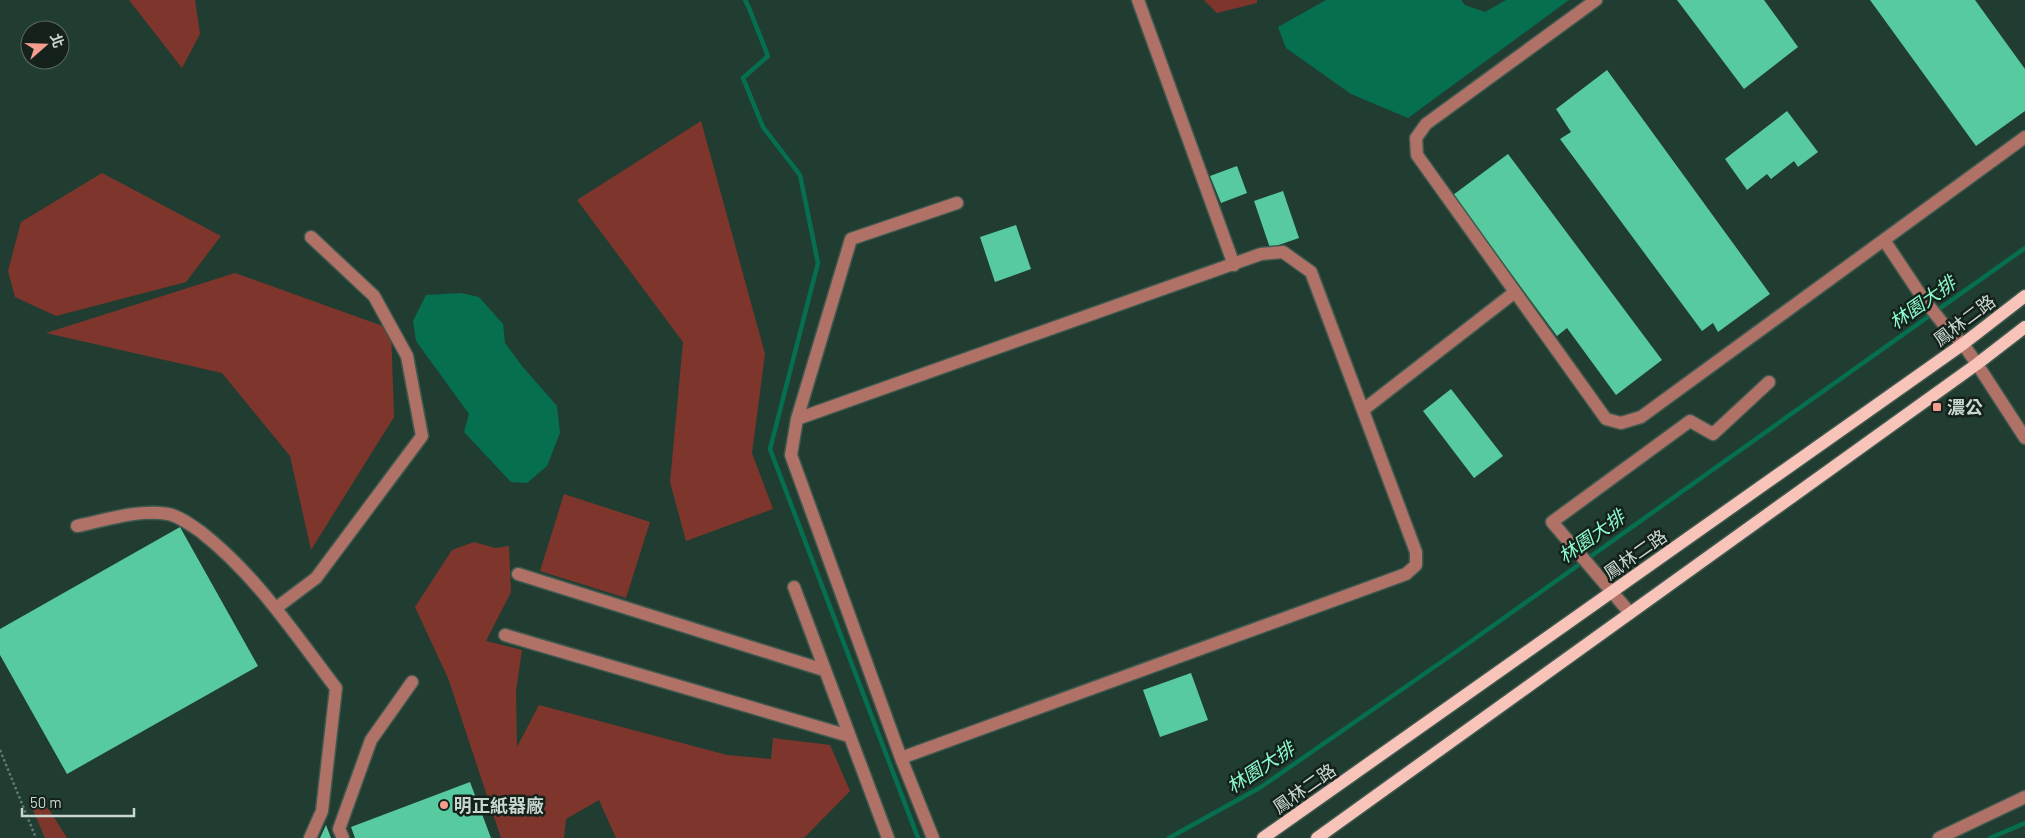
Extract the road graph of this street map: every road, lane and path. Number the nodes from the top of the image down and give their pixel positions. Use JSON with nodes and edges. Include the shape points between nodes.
{"nodes":[{"id":1,"x":1138,"y":0,"type":"edge"},
{"id":2,"x":1596,"y":0,"type":"edge"},
{"id":3,"x":2025,"y":137,"type":"edge"},
{"id":4,"x":957,"y":203,"type":"dead end"},
{"id":5,"x":311,"y":237,"type":"dead end"},
{"id":6,"x":1884,"y":240,"type":"junction"},
{"id":7,"x":1234,"y":265,"type":"junction"},
{"id":8,"x":1515,"y":292,"type":"junction"},
{"id":9,"x":2025,"y":296,"type":"edge"},
{"id":10,"x":2025,"y":327,"type":"edge"},
{"id":11,"x":1963,"y":344,"type":"junction"},
{"id":12,"x":1977,"y":364,"type":"junction"},
{"id":13,"x":1769,"y":382,"type":"dead end"},
{"id":14,"x":1363,"y":410,"type":"junction"},
{"id":15,"x":797,"y":419,"type":"junction"},
{"id":16,"x":2025,"y":438,"type":"edge"},
{"id":17,"x":77,"y":526,"type":"dead end"},
{"id":18,"x":518,"y":574,"type":"dead end"},
{"id":19,"x":794,"y":587,"type":"dead end"},
{"id":20,"x":1610,"y":592,"type":"junction"},
{"id":21,"x":276,"y":608,"type":"junction"},
{"id":22,"x":1630,"y":613,"type":"junction"},
{"id":23,"x":505,"y":635,"type":"dead end"},
{"id":24,"x":824,"y":670,"type":"junction"},
{"id":25,"x":412,"y":682,"type":"dead end"},
{"id":26,"x":849,"y":736,"type":"junction"},
{"id":27,"x":0,"y":750,"type":"edge"},
{"id":28,"x":901,"y":758,"type":"junction"},
{"id":29,"x":2025,"y":797,"type":"edge"},
{"id":30,"x":36,"y":838,"type":"edge"},
{"id":31,"x":310,"y":838,"type":"edge"},
{"id":32,"x":343,"y":838,"type":"edge"},
{"id":33,"x":888,"y":838,"type":"edge"},
{"id":34,"x":933,"y":838,"type":"edge"},
{"id":35,"x":1263,"y":838,"type":"edge"},
{"id":36,"x":1316,"y":838,"type":"edge"},
{"id":37,"x":1939,"y":838,"type":"edge"}],
"edges":[{"from":1,"to":7,"type":"street"},
{"from":2,"to":8,"type":"street","via":[[1426,124],[1416,138],[1416,155]]},
{"from":3,"to":6,"type":"street"},
{"from":4,"to":15,"type":"street","via":[[851,239]]},
{"from":5,"to":21,"type":"street","via":[[374,296],[407,356],[422,436],[316,578]]},
{"from":6,"to":8,"type":"street","via":[[1640,417],[1621,424],[1606,419]]},
{"from":6,"to":11,"type":"street","via":[[1930,307]]},
{"from":7,"to":14,"type":"street","via":[[1261,254],[1283,252],[1311,272]]},
{"from":7,"to":15,"type":"street"},
{"from":8,"to":14,"type":"street"},
{"from":9,"to":11,"type":"main road","name":"鳳林二路"},
{"from":10,"to":12,"type":"main road"},
{"from":11,"to":12,"type":"street"},
{"from":11,"to":20,"type":"main road","name":"鳳林二路"},
{"from":12,"to":16,"type":"street"},
{"from":12,"to":22,"type":"main road"},
{"from":13,"to":20,"type":"street","via":[[1713,434],[1690,421],[1552,522]]},
{"from":14,"to":28,"type":"street","via":[[1416,552],[1416,565],[1406,574]]},
{"from":15,"to":28,"type":"street","via":[[791,455]]},
{"from":17,"to":21,"type":"street","via":[[149,512],[170,514],[190,524],[223,550]]},
{"from":18,"to":24,"type":"street"},
{"from":19,"to":24,"type":"street"},
{"from":20,"to":22,"type":"street"},
{"from":20,"to":35,"type":"main road","name":"鳳林二路"},
{"from":21,"to":31,"type":"street","via":[[336,688],[322,811]]},
{"from":22,"to":36,"type":"main road"},
{"from":23,"to":26,"type":"street"},
{"from":24,"to":26,"type":"street"},
{"from":25,"to":32,"type":"street","via":[[371,740],[339,829]]},
{"from":26,"to":33,"type":"street"},
{"from":27,"to":30,"type":"path"},
{"from":28,"to":34,"type":"street"},
{"from":29,"to":37,"type":"street"}]}
